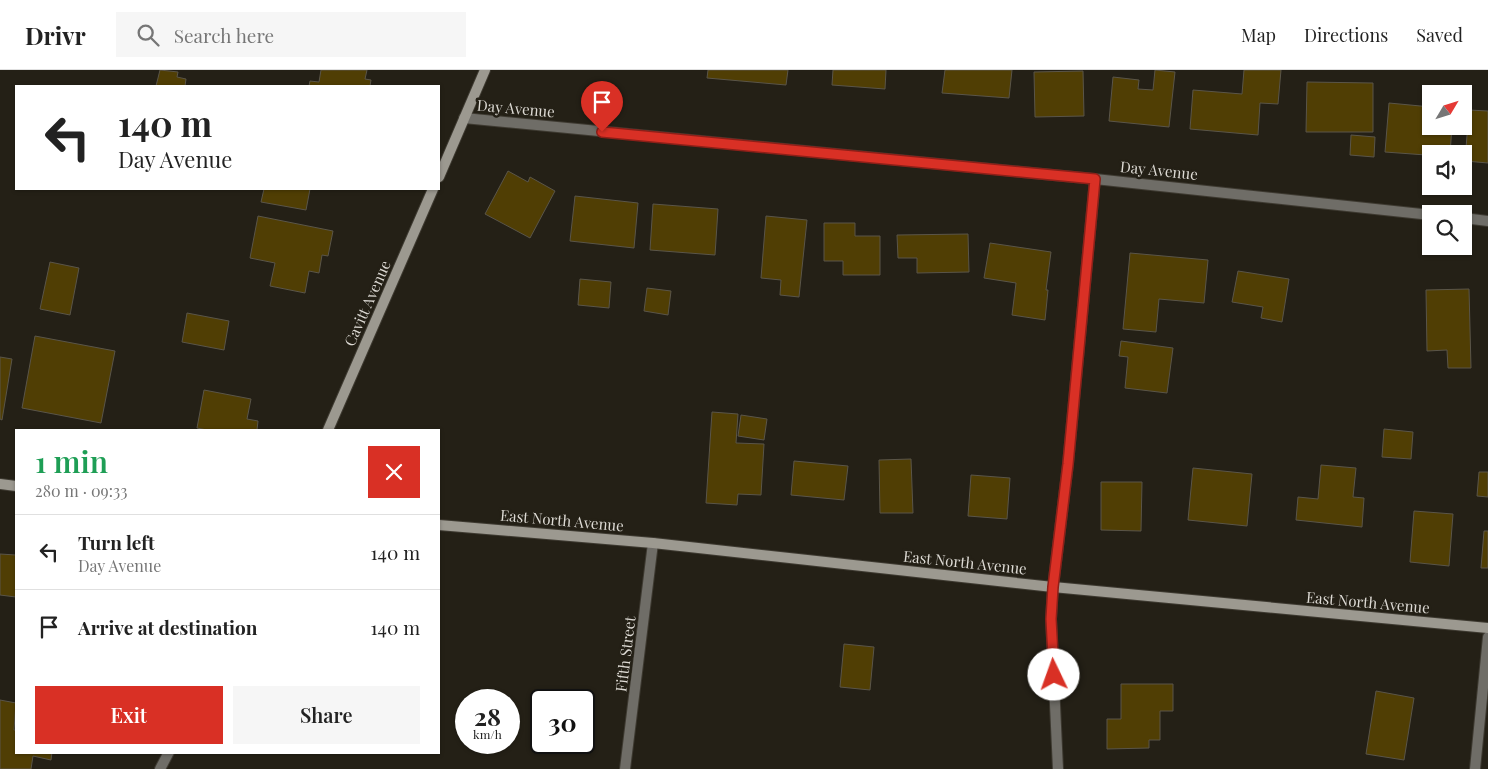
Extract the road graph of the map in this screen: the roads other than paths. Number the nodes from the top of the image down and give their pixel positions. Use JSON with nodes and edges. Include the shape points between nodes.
{"nodes":[{"id":1,"x":486,"y":70,"type":"edge"},
{"id":2,"x":464,"y":118,"type":"junction"},
{"id":3,"x":440,"y":175,"type":"edge"},
{"id":4,"x":1095,"y":179,"type":"junction"},
{"id":5,"x":434,"y":190,"type":"edge"},
{"id":6,"x":1422,"y":214,"type":"edge"},
{"id":7,"x":1472,"y":219,"type":"edge"},
{"id":8,"x":1488,"y":221,"type":"edge"},
{"id":9,"x":328,"y":429,"type":"edge"},
{"id":10,"x":0,"y":484,"type":"edge"},
{"id":11,"x":15,"y":486,"type":"edge"},
{"id":12,"x":440,"y":525,"type":"edge"},
{"id":13,"x":653,"y":543,"type":"junction"},
{"id":14,"x":1053,"y":587,"type":"junction"},
{"id":15,"x":1488,"y":628,"type":"edge"},
{"id":16,"x":1488,"y":637,"type":"edge"},
{"id":17,"x":169,"y":754,"type":"edge"},
{"id":18,"x":160,"y":769,"type":"edge"},
{"id":19,"x":625,"y":769,"type":"edge"},
{"id":20,"x":1058,"y":769,"type":"edge"},
{"id":21,"x":1474,"y":769,"type":"edge"}],
"edges":[{"from":1,"to":2,"type":"street"},
{"from":2,"to":3,"type":"street"},
{"from":2,"to":4,"type":"street","name":"Day Avenue"},
{"from":4,"to":6,"type":"street","name":"Day Avenue"},
{"from":4,"to":14,"type":"street"},
{"from":5,"to":9,"type":"street","name":"Cavitt Avenue"},
{"from":7,"to":8,"type":"street"},
{"from":10,"to":11,"type":"street"},
{"from":12,"to":13,"type":"street","name":"East North Avenue"},
{"from":13,"to":14,"type":"street","name":"East North Avenue"},
{"from":13,"to":19,"type":"street","name":"Fifth Street"},
{"from":14,"to":15,"type":"street","name":"East North Avenue"},
{"from":14,"to":20,"type":"street","via":[[1051,619]]},
{"from":16,"to":21,"type":"street"},
{"from":17,"to":18,"type":"street"}]}
